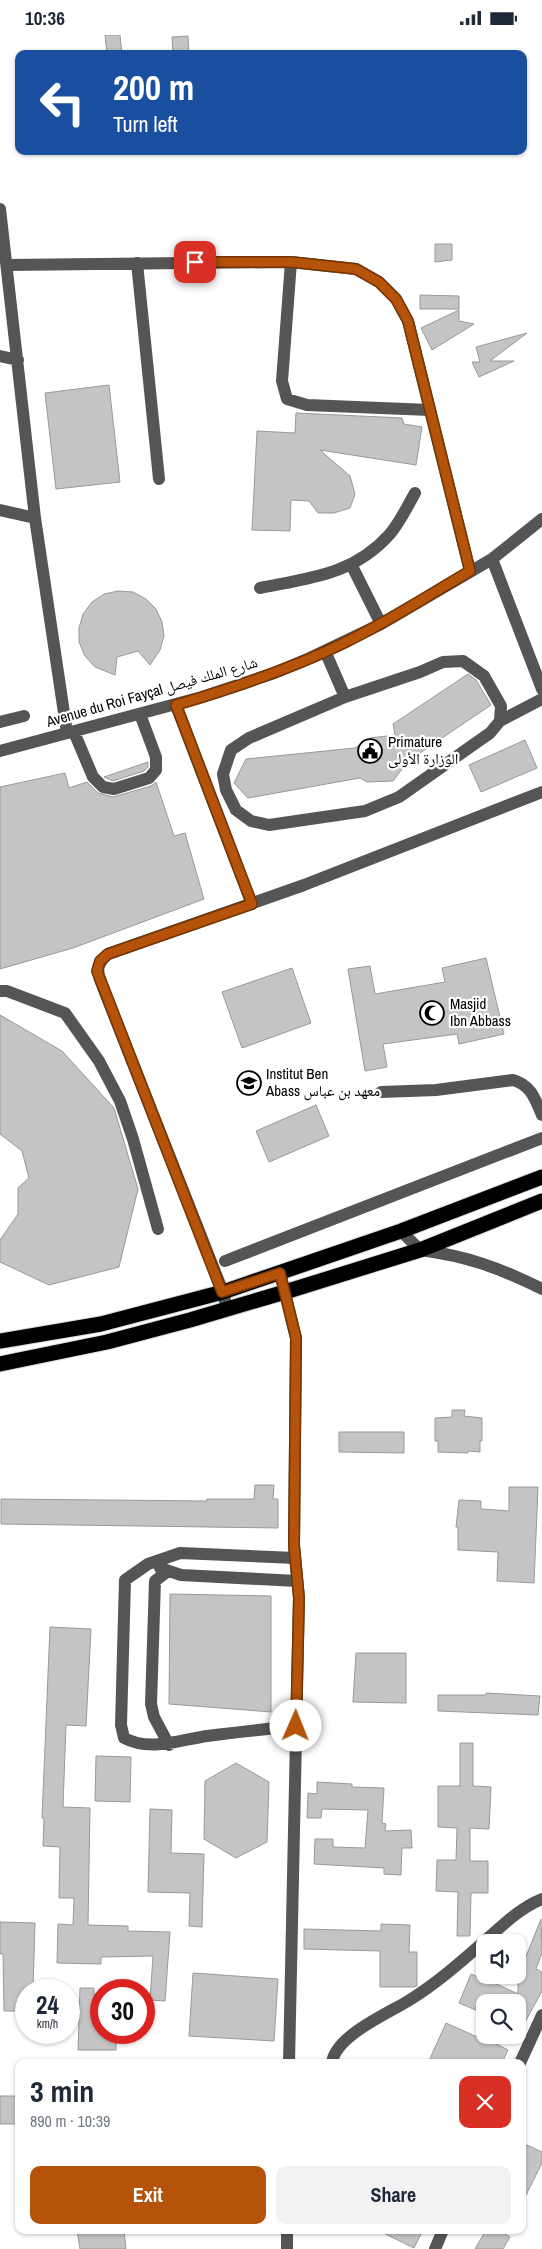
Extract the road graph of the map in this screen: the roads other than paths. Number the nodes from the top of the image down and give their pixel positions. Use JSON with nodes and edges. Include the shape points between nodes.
{"nodes":[{"id":1,"x":0,"y":209,"type":"edge"},
{"id":2,"x":291,"y":262,"type":"junction"},
{"id":3,"x":137,"y":263,"type":"junction"},
{"id":4,"x":7,"y":265,"type":"junction"},
{"id":5,"x":0,"y":356,"type":"edge"},
{"id":6,"x":18,"y":360,"type":"junction"},
{"id":7,"x":430,"y":410,"type":"junction"},
{"id":8,"x":159,"y":479,"type":"dead end"},
{"id":9,"x":415,"y":493,"type":"dead end"},
{"id":10,"x":0,"y":510,"type":"edge"},
{"id":11,"x":35,"y":518,"type":"junction"},
{"id":12,"x":542,"y":519,"type":"edge"},
{"id":13,"x":492,"y":559,"type":"junction"},
{"id":14,"x":351,"y":564,"type":"junction"},
{"id":15,"x":470,"y":571,"type":"junction"},
{"id":16,"x":260,"y":588,"type":"dead end"},
{"id":17,"x":381,"y":624,"type":"junction"},
{"id":18,"x":326,"y":651,"type":"junction"},
{"id":19,"x":542,"y":689,"type":"edge"},
{"id":20,"x":345,"y":697,"type":"junction"},
{"id":21,"x":542,"y":699,"type":"edge"},
{"id":22,"x":176,"y":705,"type":"junction"},
{"id":23,"x":140,"y":714,"type":"junction"},
{"id":24,"x":24,"y":716,"type":"dead end"},
{"id":25,"x":500,"y":721,"type":"junction"},
{"id":26,"x":0,"y":722,"type":"edge"},
{"id":27,"x":70,"y":733,"type":"junction"},
{"id":28,"x":0,"y":751,"type":"edge"},
{"id":29,"x":542,"y":792,"type":"edge"},
{"id":30,"x":252,"y":904,"type":"junction"},
{"id":31,"x":0,"y":991,"type":"edge"},
{"id":32,"x":381,"y":1092,"type":"dead end"},
{"id":33,"x":542,"y":1115,"type":"edge"},
{"id":34,"x":542,"y":1138,"type":"edge"},
{"id":35,"x":542,"y":1177,"type":"edge"},
{"id":36,"x":542,"y":1201,"type":"edge"},
{"id":37,"x":158,"y":1229,"type":"dead end"},
{"id":38,"x":401,"y":1231,"type":"junction"},
{"id":39,"x":420,"y":1250,"type":"junction"},
{"id":40,"x":225,"y":1261,"type":"dead end"},
{"id":41,"x":280,"y":1273,"type":"junction"},
{"id":42,"x":542,"y":1289,"type":"edge"},
{"id":43,"x":222,"y":1292,"type":"junction"},
{"id":44,"x":285,"y":1292,"type":"junction"},
{"id":45,"x":227,"y":1309,"type":"junction"},
{"id":46,"x":0,"y":1341,"type":"edge"},
{"id":47,"x":0,"y":1364,"type":"edge"},
{"id":48,"x":295,"y":1559,"type":"junction"},
{"id":49,"x":148,"y":1564,"type":"junction"},
{"id":50,"x":168,"y":1571,"type":"junction"},
{"id":51,"x":297,"y":1581,"type":"junction"},
{"id":52,"x":296,"y":1726,"type":"junction"},
{"id":53,"x":169,"y":1745,"type":"junction"},
{"id":54,"x":542,"y":1899,"type":"edge"},
{"id":55,"x":542,"y":2015,"type":"edge"},
{"id":56,"x":289,"y":2059,"type":"edge"},
{"id":57,"x":334,"y":2059,"type":"edge"},
{"id":58,"x":522,"y":2059,"type":"edge"},
{"id":59,"x":287,"y":2234,"type":"edge"},
{"id":60,"x":441,"y":2234,"type":"edge"},
{"id":61,"x":287,"y":2249,"type":"edge"},
{"id":62,"x":435,"y":2249,"type":"edge"}],
"edges":[{"from":1,"to":4,"type":"street"},
{"from":2,"to":3,"type":"street"},
{"from":2,"to":7,"type":"street","via":[[356,269],[379,282],[396,299],[408,321]]},
{"from":2,"to":7,"type":"street","via":[[282,381],[287,399],[307,405]]},
{"from":3,"to":4,"type":"street"},
{"from":3,"to":8,"type":"street"},
{"from":4,"to":6,"type":"street"},
{"from":5,"to":6,"type":"street"},
{"from":6,"to":11,"type":"street"},
{"from":7,"to":15,"type":"street"},
{"from":9,"to":14,"type":"street","via":[[390,534],[368,556]]},
{"from":10,"to":11,"type":"street"},
{"from":11,"to":27,"type":"street"},
{"from":12,"to":13,"type":"street","name":"Avenue du Roi Fayçal شارع الملك فيصل"},
{"from":13,"to":15,"type":"street","name":"Avenue du Roi Fayçal شارع الملك فيصل"},
{"from":13,"to":19,"type":"street"},
{"from":14,"to":16,"type":"street","via":[[324,575]]},
{"from":14,"to":17,"type":"street"},
{"from":15,"to":17,"type":"street","name":"Avenue du Roi Fayçal شارع الملك فيصل"},
{"from":17,"to":18,"type":"street","name":"Avenue du Roi Fayçal شارع الملك فيصل"},
{"from":18,"to":20,"type":"street"},
{"from":18,"to":22,"type":"street","name":"Avenue du Roi Fayçal شارع الملك فيصل","via":[[274,673]]},
{"from":20,"to":25,"type":"street","via":[[443,661],[463,661],[484,676],[501,706]]},
{"from":20,"to":25,"type":"street","via":[[249,738],[231,751],[223,774],[226,790],[236,810],[251,821],[269,825],[365,811],[399,797],[490,733]]},
{"from":21,"to":25,"type":"street"},
{"from":22,"to":23,"type":"street","name":"Avenue du Roi Fayçal شارع الملك فيصل"},
{"from":22,"to":30,"type":"street"},
{"from":23,"to":27,"type":"street","name":"Avenue du Roi Fayçal شارع الملك فيصل"},
{"from":23,"to":27,"type":"street","via":[[156,757],[156,770],[149,778],[114,789],[103,787],[93,777]]},
{"from":24,"to":26,"type":"street"},
{"from":27,"to":28,"type":"street","name":"Avenue du Roi Fayçal شارع الملك فيصل"},
{"from":29,"to":30,"type":"street"},
{"from":30,"to":43,"type":"street","via":[[108,954],[100,961],[97,971]]},
{"from":31,"to":37,"type":"street","via":[[65,1013],[99,1061],[131,1131]]},
{"from":32,"to":33,"type":"street","via":[[436,1090],[513,1080],[530,1089]]},
{"from":34,"to":40,"type":"street"},
{"from":35,"to":38,"type":"highway"},
{"from":36,"to":39,"type":"highway"},
{"from":38,"to":39,"type":"street"},
{"from":38,"to":41,"type":"highway"},
{"from":39,"to":42,"type":"street","via":[[475,1260]]},
{"from":39,"to":44,"type":"highway"},
{"from":41,"to":43,"type":"highway"},
{"from":41,"to":44,"type":"street"},
{"from":43,"to":45,"type":"street"},
{"from":43,"to":46,"type":"highway","via":[[101,1324]]},
{"from":44,"to":45,"type":"highway"},
{"from":44,"to":48,"type":"street","via":[[296,1338]]},
{"from":45,"to":47,"type":"highway","via":[[107,1342]]},
{"from":48,"to":49,"type":"street","via":[[180,1553]]},
{"from":48,"to":51,"type":"street"},
{"from":49,"to":50,"type":"street"},
{"from":49,"to":53,"type":"street","via":[[124,1579],[121,1725],[124,1738],[136,1744]]},
{"from":50,"to":51,"type":"street","via":[[181,1575]]},
{"from":50,"to":53,"type":"street","via":[[155,1581],[150,1704]]},
{"from":51,"to":52,"type":"street"},
{"from":52,"to":53,"type":"street","via":[[206,1736]]},
{"from":52,"to":56,"type":"street"},
{"from":54,"to":57,"type":"street","via":[[520,1910],[444,1975],[344,2041]]},
{"from":55,"to":58,"type":"street"},
{"from":59,"to":61,"type":"street"},
{"from":60,"to":62,"type":"street"}]}
